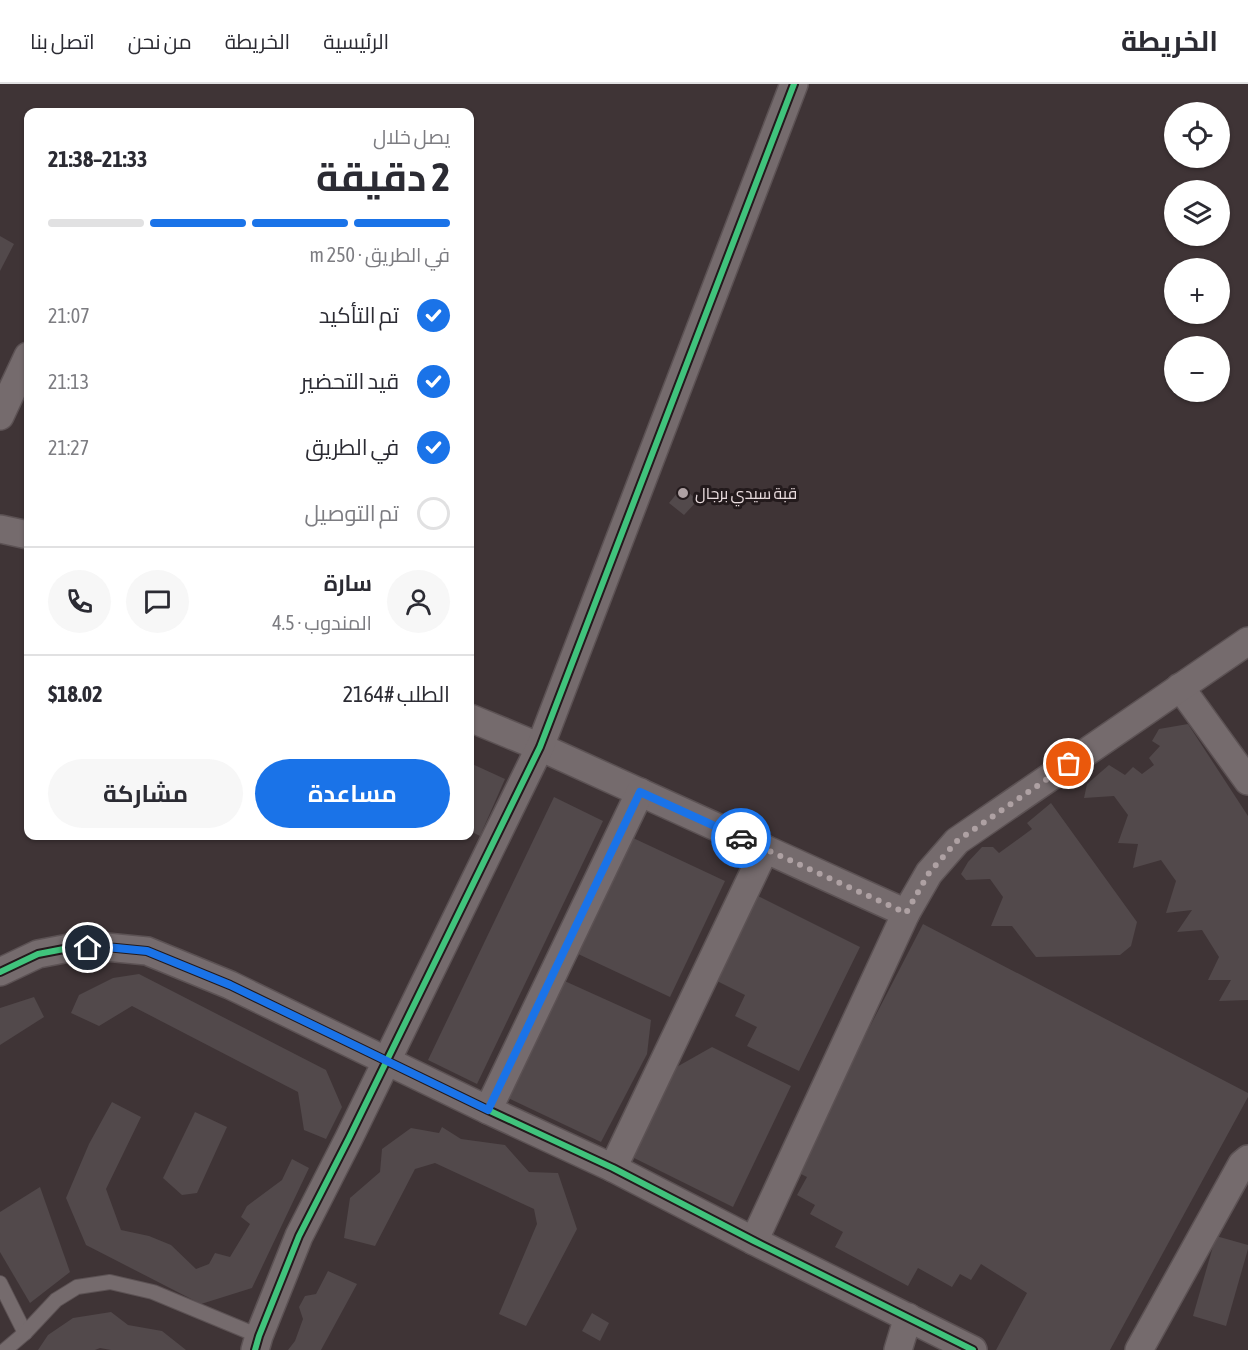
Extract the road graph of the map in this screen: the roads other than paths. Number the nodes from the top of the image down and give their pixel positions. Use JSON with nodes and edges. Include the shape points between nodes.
{"nodes":[{"id":1,"x":794,"y":84,"type":"edge"},
{"id":2,"x":24,"y":365,"type":"edge"},
{"id":3,"x":0,"y":416,"type":"edge"},
{"id":4,"x":0,"y":528,"type":"edge"},
{"id":5,"x":24,"y":534,"type":"edge"},
{"id":6,"x":1248,"y":641,"type":"edge"},
{"id":7,"x":1180,"y":687,"type":"junction"},
{"id":8,"x":474,"y":720,"type":"edge"},
{"id":9,"x":540,"y":747,"type":"junction"},
{"id":10,"x":1248,"y":781,"type":"edge"},
{"id":11,"x":640,"y":792,"type":"junction"},
{"id":12,"x":765,"y":849,"type":"junction"},
{"id":13,"x":906,"y":913,"type":"junction"},
{"id":14,"x":0,"y":965,"type":"edge"},
{"id":15,"x":0,"y":972,"type":"edge"},
{"id":16,"x":386,"y":1060,"type":"junction"},
{"id":17,"x":488,"y":1110,"type":"junction"},
{"id":18,"x":1248,"y":1159,"type":"edge"},
{"id":19,"x":613,"y":1168,"type":"junction"},
{"id":20,"x":754,"y":1241,"type":"junction"},
{"id":21,"x":0,"y":1283,"type":"edge"},
{"id":22,"x":908,"y":1317,"type":"junction"},
{"id":23,"x":25,"y":1333,"type":"junction"},
{"id":24,"x":257,"y":1343,"type":"edge"},
{"id":25,"x":5,"y":1350,"type":"edge"},
{"id":26,"x":897,"y":1350,"type":"edge"},
{"id":27,"x":973,"y":1350,"type":"edge"},
{"id":28,"x":1139,"y":1350,"type":"edge"}],
"edges":[{"from":1,"to":9,"type":"street"},
{"from":2,"to":3,"type":"street"},
{"from":4,"to":5,"type":"street"},
{"from":6,"to":7,"type":"street"},
{"from":7,"to":10,"type":"street"},
{"from":7,"to":13,"type":"street","via":[[957,841],[929,873]]},
{"from":8,"to":9,"type":"street"},
{"from":9,"to":11,"type":"street"},
{"from":9,"to":16,"type":"street"},
{"from":11,"to":12,"type":"street"},
{"from":11,"to":17,"type":"street"},
{"from":12,"to":13,"type":"street"},
{"from":12,"to":19,"type":"street"},
{"from":13,"to":20,"type":"street"},
{"from":14,"to":15,"type":"street"},
{"from":15,"to":16,"type":"street","via":[[38,954],[69,948],[147,951],[230,985]]},
{"from":16,"to":17,"type":"street"},
{"from":16,"to":24,"type":"street","via":[[299,1236]]},
{"from":17,"to":19,"type":"street"},
{"from":18,"to":28,"type":"street"},
{"from":19,"to":20,"type":"street"},
{"from":20,"to":22,"type":"street"},
{"from":21,"to":23,"type":"lane"},
{"from":22,"to":26,"type":"street"},
{"from":22,"to":27,"type":"street"},
{"from":23,"to":24,"type":"lane","via":[[56,1300],[77,1287],[110,1282],[153,1292]]},
{"from":23,"to":25,"type":"lane"}]}
